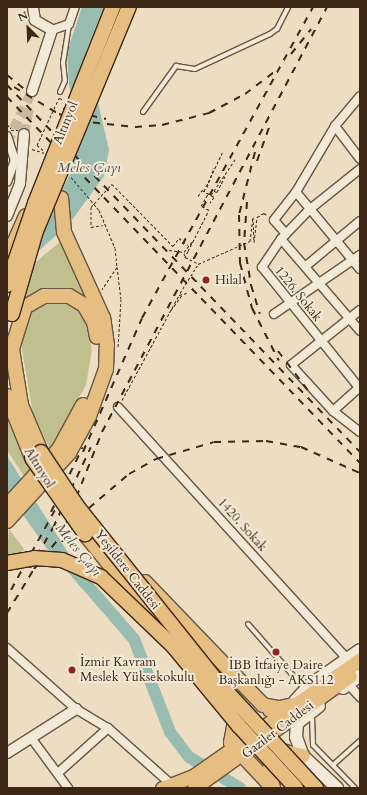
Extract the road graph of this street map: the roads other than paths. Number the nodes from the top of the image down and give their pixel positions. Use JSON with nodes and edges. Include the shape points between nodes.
{"nodes":[{"id":1,"x":33,"y":7,"type":"edge"},
{"id":2,"x":75,"y":7,"type":"edge"},
{"id":3,"x":113,"y":7,"type":"edge"},
{"id":4,"x":128,"y":7,"type":"edge"},
{"id":5,"x":288,"y":7,"type":"edge"},
{"id":6,"x":69,"y":24,"type":"junction"},
{"id":7,"x":52,"y":30,"type":"junction"},
{"id":8,"x":32,"y":91,"type":"tunnel mouth"},
{"id":9,"x":60,"y":92,"type":"road end"},
{"id":10,"x":360,"y":96,"type":"edge"},
{"id":11,"x":143,"y":112,"type":"dead end"},
{"id":12,"x":335,"y":126,"type":"junction"},
{"id":13,"x":22,"y":132,"type":"tunnel mouth"},
{"id":14,"x":9,"y":133,"type":"edge"},
{"id":15,"x":76,"y":138,"type":"junction"},
{"id":16,"x":10,"y":152,"type":"edge"},
{"id":17,"x":360,"y":159,"type":"edge"},
{"id":18,"x":360,"y":169,"type":"edge"},
{"id":19,"x":7,"y":182,"type":"edge"},
{"id":20,"x":296,"y":192,"type":"junction"},
{"id":21,"x":34,"y":202,"type":"junction"},
{"id":22,"x":309,"y":210,"type":"junction"},
{"id":23,"x":7,"y":216,"type":"edge"},
{"id":24,"x":360,"y":221,"type":"edge"},
{"id":25,"x":283,"y":237,"type":"junction"},
{"id":26,"x":337,"y":240,"type":"junction"},
{"id":27,"x":360,"y":255,"type":"edge"},
{"id":28,"x":7,"y":259,"type":"edge"},
{"id":29,"x":352,"y":259,"type":"junction"},
{"id":30,"x":306,"y":266,"type":"junction"},
{"id":31,"x":360,"y":269,"type":"edge"},
{"id":32,"x":320,"y":282,"type":"junction"},
{"id":33,"x":7,"y":285,"type":"edge"},
{"id":34,"x":291,"y":302,"type":"junction"},
{"id":35,"x":360,"y":310,"type":"edge"},
{"id":36,"x":274,"y":314,"type":"dead end"},
{"id":37,"x":350,"y":318,"type":"junction"},
{"id":38,"x":360,"y":331,"type":"edge"},
{"id":39,"x":322,"y":342,"type":"junction"},
{"id":40,"x":11,"y":352,"type":"junction"},
{"id":41,"x":360,"y":388,"type":"edge"},
{"id":42,"x":7,"y":396,"type":"edge"},
{"id":43,"x":118,"y":407,"type":"road end"},
{"id":44,"x":333,"y":411,"type":"junction"},
{"id":45,"x":360,"y":432,"type":"edge"},
{"id":46,"x":36,"y":455,"type":"junction"},
{"id":47,"x":31,"y":490,"type":"junction"},
{"id":48,"x":15,"y":504,"type":"edge"},
{"id":49,"x":7,"y":521,"type":"edge"},
{"id":50,"x":85,"y":534,"type":"joint"},
{"id":51,"x":100,"y":536,"type":"junction"},
{"id":52,"x":7,"y":563,"type":"edge"},
{"id":53,"x":248,"y":624,"type":"dead end"},
{"id":54,"x":173,"y":646,"type":"junction"},
{"id":55,"x":7,"y":648,"type":"edge"},
{"id":56,"x":360,"y":650,"type":"edge"},
{"id":57,"x":354,"y":659,"type":"edge"},
{"id":58,"x":360,"y":669,"type":"edge"},
{"id":59,"x":360,"y":675,"type":"edge"},
{"id":60,"x":348,"y":684,"type":"junction"},
{"id":61,"x":305,"y":689,"type":"junction"},
{"id":62,"x":360,"y":696,"type":"edge"},
{"id":63,"x":293,"y":705,"type":"junction"},
{"id":64,"x":279,"y":708,"type":"junction"},
{"id":65,"x":76,"y":709,"type":"junction"},
{"id":66,"x":313,"y":710,"type":"junction"},
{"id":67,"x":297,"y":723,"type":"junction"},
{"id":68,"x":108,"y":728,"type":"junction"},
{"id":69,"x":275,"y":732,"type":"junction"},
{"id":70,"x":32,"y":739,"type":"junction"},
{"id":71,"x":360,"y":741,"type":"edge"},
{"id":72,"x":238,"y":753,"type":"junction"},
{"id":73,"x":7,"y":754,"type":"edge"},
{"id":74,"x":303,"y":756,"type":"junction"},
{"id":75,"x":333,"y":765,"type":"junction"},
{"id":76,"x":59,"y":772,"type":"junction"},
{"id":77,"x":193,"y":783,"type":"edge"},
{"id":78,"x":167,"y":786,"type":"edge"},
{"id":79,"x":68,"y":788,"type":"edge"},
{"id":80,"x":273,"y":788,"type":"edge"},
{"id":81,"x":296,"y":788,"type":"edge"},
{"id":82,"x":316,"y":788,"type":"edge"},
{"id":83,"x":337,"y":788,"type":"edge"},
{"id":84,"x":355,"y":788,"type":"edge"}],
"edges":[{"from":1,"to":7,"type":"street","via":[[35,20]]},
{"from":2,"to":6,"type":"street"},
{"from":3,"to":21,"type":"highway","name":"Altınyol","bridge":true},
{"from":4,"to":15,"type":"highway","name":"Altınyol","bridge":true},
{"from":5,"to":11,"type":"lane","via":[[277,29],[270,34],[194,69],[176,66]]},
{"from":6,"to":7,"type":"street"},
{"from":6,"to":9,"type":"lane","via":[[63,63],[65,81]]},
{"from":7,"to":8,"type":"street"},
{"from":10,"to":12,"type":"street"},
{"from":12,"to":17,"type":"street"},
{"from":12,"to":20,"type":"street"},
{"from":13,"to":23,"type":"street","via":[[20,183]]},
{"from":14,"to":16,"type":"street"},
{"from":15,"to":40,"type":"highway","name":"Yeşildere Caddesi","bridge":true,"via":[[36,231],[12,314]]},
{"from":15,"to":47,"type":"highway","bridge":true,"via":[[61,198],[68,242],[94,293],[107,338],[104,378],[80,435]]},
{"from":16,"to":19,"type":"street"},
{"from":18,"to":22,"type":"street","name":"1226. Sokak"},
{"from":20,"to":22,"type":"street"},
{"from":20,"to":25,"type":"street","via":[[274,220]]},
{"from":21,"to":28,"type":"highway","bridge":true},
{"from":21,"to":33,"type":"highway","name":"Altınyol","bridge":true},
{"from":22,"to":25,"type":"street","name":"1226. Sokak"},
{"from":22,"to":26,"type":"street"},
{"from":24,"to":26,"type":"street"},
{"from":25,"to":30,"type":"street"},
{"from":25,"to":34,"type":"street","name":"1226. Sokak","via":[[262,267]]},
{"from":26,"to":29,"type":"street"},
{"from":26,"to":30,"type":"street"},
{"from":27,"to":29,"type":"street"},
{"from":29,"to":31,"type":"street"},
{"from":29,"to":32,"type":"street"},
{"from":30,"to":32,"type":"street"},
{"from":32,"to":34,"type":"street"},
{"from":32,"to":37,"type":"street"},
{"from":34,"to":36,"type":"street"},
{"from":34,"to":39,"type":"street","name":"1226. Sokak"},
{"from":35,"to":37,"type":"street"},
{"from":37,"to":38,"type":"street"},
{"from":37,"to":39,"type":"street"},
{"from":39,"to":41,"type":"street","name":"1226. Sokak"},
{"from":39,"to":44,"type":"street","via":[[291,366]]},
{"from":40,"to":46,"type":"highway","name":"Yeşildere Caddesi","via":[[20,405]]},
{"from":40,"to":47,"type":"highway","via":[[25,307],[44,296],[58,294],[73,298],[84,305],[94,322],[98,357],[87,398],[59,448]]},
{"from":41,"to":44,"type":"street"},
{"from":42,"to":46,"type":"highway","name":"Altınyol"},
{"from":43,"to":57,"type":"street","name":"1420. Sokak"},
{"from":44,"to":45,"type":"street"},
{"from":46,"to":50,"type":"highway","name":"Altınyol","bridge":true},
{"from":46,"to":51,"type":"highway","name":"Yeşildere Caddesi","bridge":true},
{"from":47,"to":48,"type":"highway"},
{"from":48,"to":49,"type":"highway"},
{"from":50,"to":54,"type":"highway","name":"Yeşildere Caddesi","bridge":true},
{"from":51,"to":64,"type":"highway","bridge":true,"via":[[259,701],[269,708]]},
{"from":51,"to":82,"type":"highway","name":"Yeşildere Caddesi","bridge":true,"via":[[215,679]]},
{"from":52,"to":54,"type":"highway","bridge":true,"via":[[47,558],[83,566],[110,584]]},
{"from":53,"to":61,"type":"lane"},
{"from":54,"to":81,"type":"highway","name":"Yeşildere Caddesi","bridge":true,"via":[[238,726]]},
{"from":55,"to":65,"type":"street"},
{"from":56,"to":57,"type":"main road","name":"Gaziler Caddesi"},
{"from":57,"to":61,"type":"main road","name":"Gaziler Caddesi"},
{"from":57,"to":63,"type":"main road","name":"Gaziler Caddesi"},
{"from":58,"to":69,"type":"main road","name":"Gaziler Caddesi"},
{"from":59,"to":60,"type":"main road","name":"Gaziler Caddesi"},
{"from":60,"to":62,"type":"street"},
{"from":60,"to":66,"type":"main road","name":"Gaziler Caddesi"},
{"from":61,"to":63,"type":"main road","name":"Gaziler Caddesi"},
{"from":63,"to":64,"type":"highway"},
{"from":63,"to":72,"type":"main road","name":"Gaziler Caddesi"},
{"from":64,"to":72,"type":"highway","via":[[251,714],[238,722],[230,739]]},
{"from":65,"to":68,"type":"street"},
{"from":65,"to":70,"type":"street"},
{"from":66,"to":67,"type":"main road","name":"Gaziler Caddesi"},
{"from":66,"to":75,"type":"lane","via":[[310,724],[313,745]]},
{"from":67,"to":69,"type":"main road"},
{"from":67,"to":74,"type":"main road","via":[[296,737]]},
{"from":68,"to":76,"type":"street"},
{"from":68,"to":78,"type":"street"},
{"from":69,"to":72,"type":"main road","name":"Gaziler Caddesi"},
{"from":70,"to":73,"type":"street"},
{"from":70,"to":76,"type":"street"},
{"from":71,"to":75,"type":"lane"},
{"from":72,"to":77,"type":"main road","name":"Gaziler Caddesi"},
{"from":72,"to":80,"type":"highway"},
{"from":74,"to":80,"type":"highway","via":[[285,752],[274,758],[269,771]]},
{"from":74,"to":83,"type":"main road"},
{"from":75,"to":84,"type":"lane"},
{"from":76,"to":79,"type":"street"},
{"from":77,"to":78,"type":"main road","name":"Gaziler Caddesi"}]}
